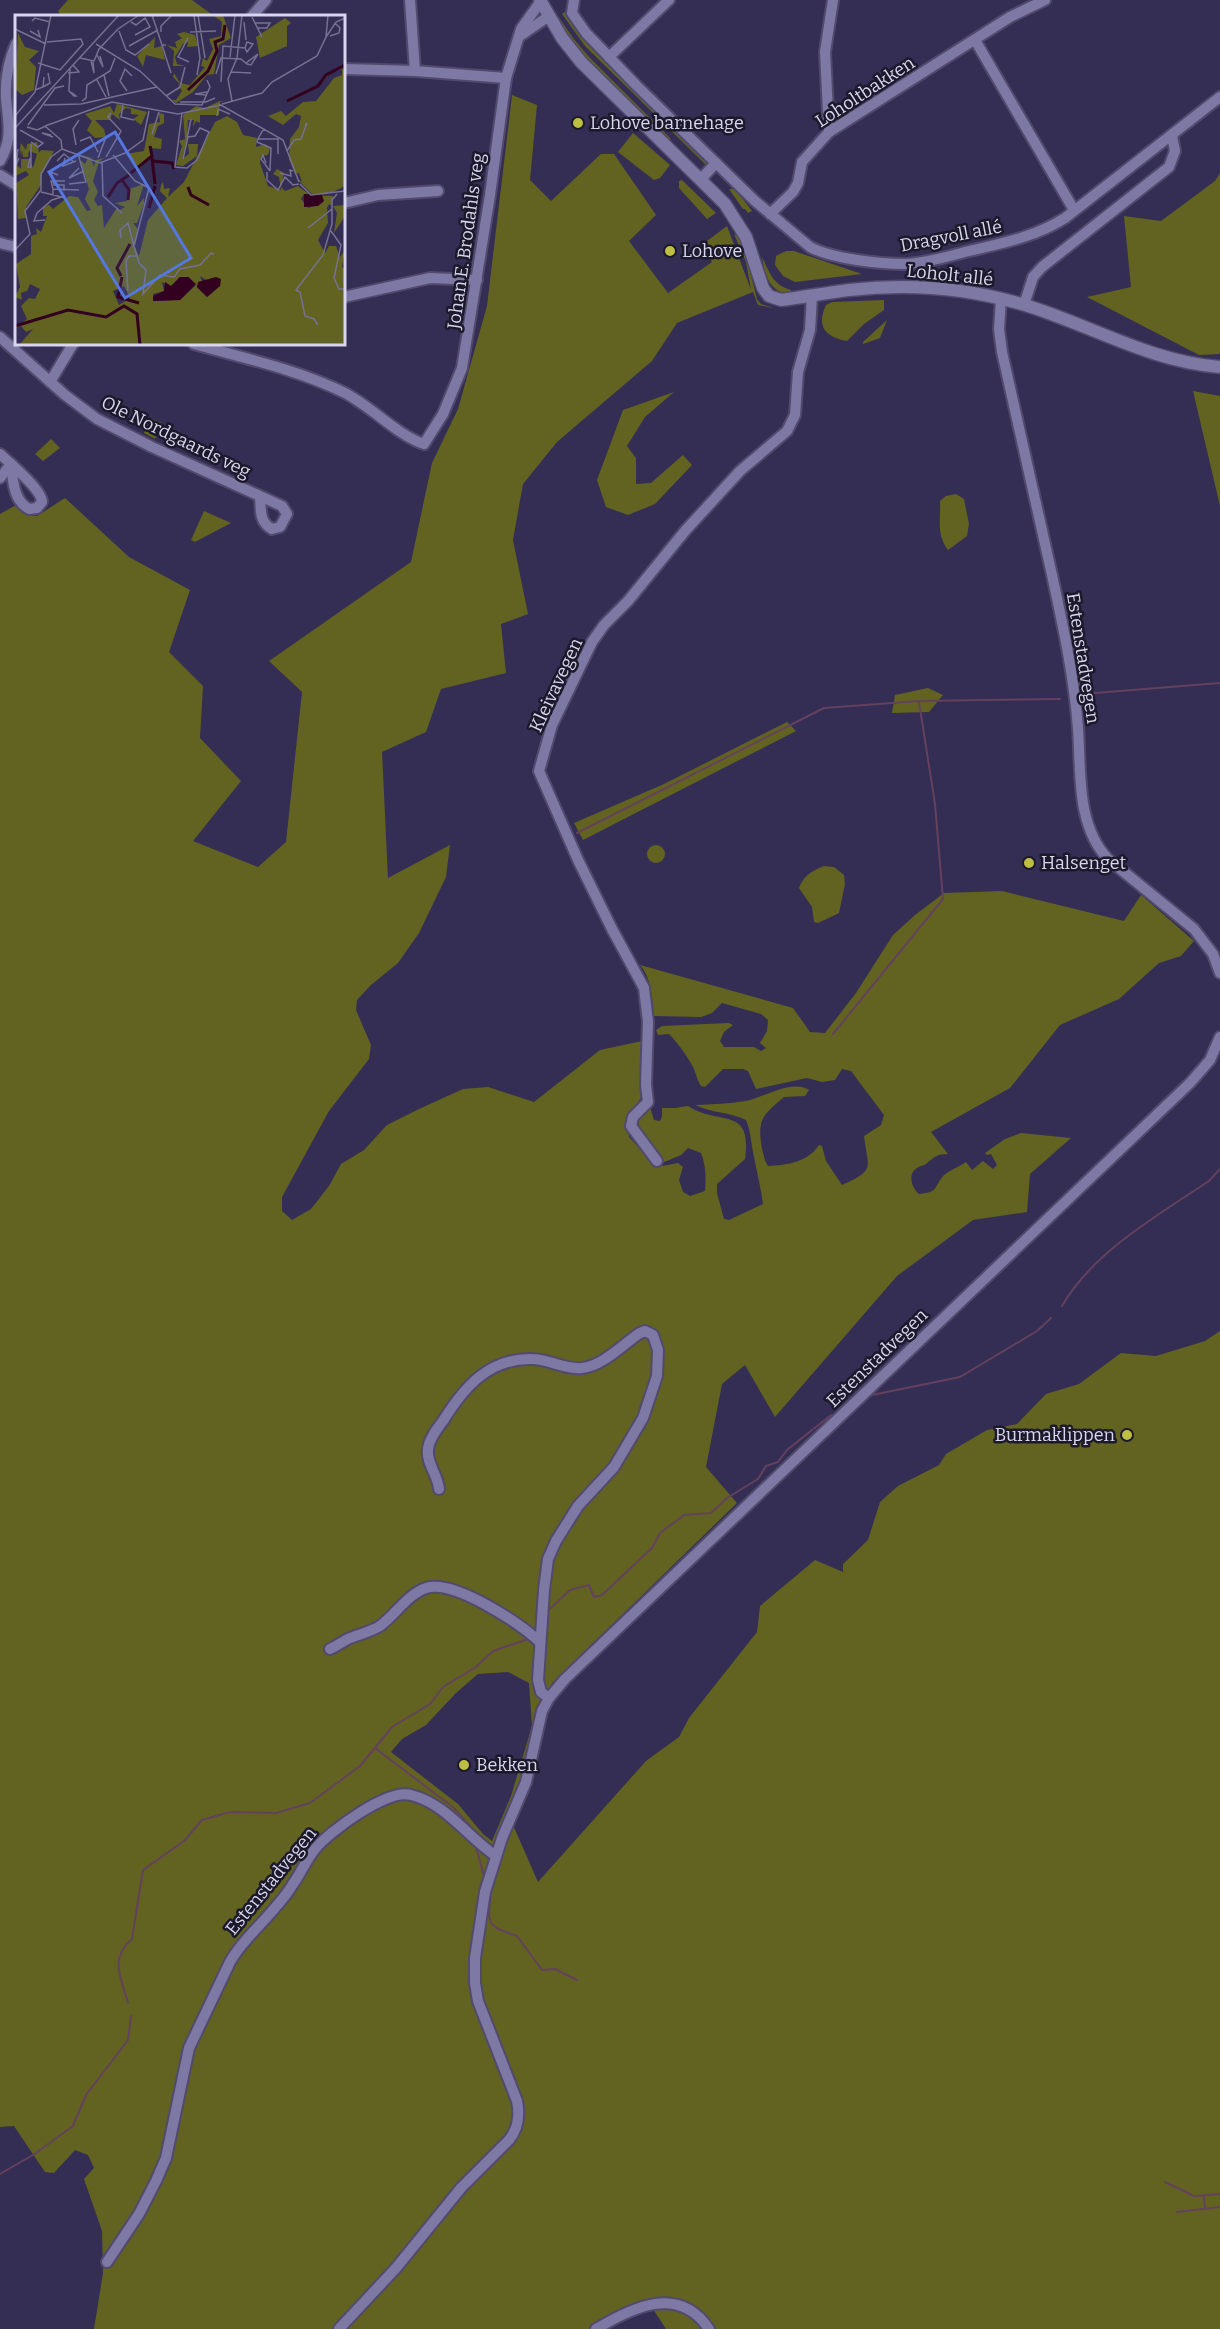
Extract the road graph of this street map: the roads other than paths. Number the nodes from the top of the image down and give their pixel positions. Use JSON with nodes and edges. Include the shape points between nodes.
{"nodes":[{"id":1,"x":266,"y":0,"type":"edge"},
{"id":2,"x":410,"y":0,"type":"edge"},
{"id":3,"x":574,"y":0,"type":"edge"},
{"id":4,"x":669,"y":0,"type":"edge"},
{"id":5,"x":833,"y":0,"type":"edge"},
{"id":6,"x":1045,"y":0,"type":"edge"},
{"id":7,"x":541,"y":1,"type":"edge"},
{"id":8,"x":253,"y":15,"type":"edge"},
{"id":9,"x":549,"y":16,"type":"junction"},
{"id":10,"x":520,"y":36,"type":"junction"},
{"id":11,"x":975,"y":40,"type":"junction"},
{"id":12,"x":15,"y":47,"type":"edge"},
{"id":13,"x":609,"y":57,"type":"junction"},
{"id":14,"x":345,"y":69,"type":"edge"},
{"id":15,"x":415,"y":70,"type":"junction"},
{"id":16,"x":506,"y":78,"type":"junction"},
{"id":17,"x":1220,"y":97,"type":"edge"},
{"id":18,"x":829,"y":132,"type":"junction"},
{"id":19,"x":1172,"y":136,"type":"junction"},
{"id":20,"x":0,"y":161,"type":"edge"},
{"id":21,"x":716,"y":163,"type":"junction"},
{"id":22,"x":0,"y":175,"type":"edge"},
{"id":23,"x":701,"y":179,"type":"junction"},
{"id":24,"x":15,"y":184,"type":"edge"},
{"id":25,"x":438,"y":191,"type":"dead end"},
{"id":26,"x":345,"y":203,"type":"edge"},
{"id":27,"x":1074,"y":210,"type":"junction"},
{"id":28,"x":770,"y":214,"type":"junction"},
{"id":29,"x":0,"y":243,"type":"edge"},
{"id":30,"x":15,"y":247,"type":"edge"},
{"id":31,"x":477,"y":280,"type":"junction"},
{"id":32,"x":812,"y":296,"type":"junction"},
{"id":33,"x":345,"y":297,"type":"edge"},
{"id":34,"x":1001,"y":299,"type":"junction"},
{"id":35,"x":1024,"y":305,"type":"junction"},
{"id":36,"x":0,"y":337,"type":"edge"},
{"id":37,"x":73,"y":345,"type":"edge"},
{"id":38,"x":197,"y":345,"type":"edge"},
{"id":39,"x":1220,"y":367,"type":"edge"},
{"id":40,"x":50,"y":381,"type":"junction"},
{"id":41,"x":0,"y":454,"type":"edge"},
{"id":42,"x":0,"y":478,"type":"edge"},
{"id":43,"x":260,"y":496,"type":"dead end"},
{"id":44,"x":1220,"y":973,"type":"edge"},
{"id":45,"x":1220,"y":1037,"type":"edge"},
{"id":46,"x":657,"y":1161,"type":"dead end"},
{"id":47,"x":439,"y":1489,"type":"dead end"},
{"id":48,"x":540,"y":1642,"type":"junction"},
{"id":49,"x":330,"y":1649,"type":"dead end"},
{"id":50,"x":549,"y":1698,"type":"junction"},
{"id":51,"x":496,"y":1856,"type":"junction"},
{"id":52,"x":107,"y":2262,"type":"dead end"},
{"id":53,"x":339,"y":2329,"type":"edge"},
{"id":54,"x":596,"y":2329,"type":"edge"},
{"id":55,"x":709,"y":2329,"type":"edge"}],
"edges":[{"from":1,"to":8,"type":"street"},
{"from":2,"to":15,"type":"street"},
{"from":3,"to":13,"type":"street","via":[[572,13]]},
{"from":4,"to":13,"type":"street"},
{"from":5,"to":18,"type":"street","via":[[825,52]]},
{"from":6,"to":11,"type":"street","name":"Loholtbakken"},
{"from":7,"to":9,"type":"street","name":"Loholt allé"},
{"from":7,"to":10,"type":"street","name":"Johan E. Brodahls veg"},
{"from":9,"to":10,"type":"street"},
{"from":9,"to":23,"type":"street","name":"Loholt allé","via":[[581,62]]},
{"from":10,"to":16,"type":"street","name":"Johan E. Brodahls veg"},
{"from":11,"to":18,"type":"street","name":"Loholtbakken"},
{"from":11,"to":27,"type":"street"},
{"from":12,"to":20,"type":"street","via":[[6,74],[10,132]]},
{"from":13,"to":21,"type":"street"},
{"from":14,"to":15,"type":"street"},
{"from":15,"to":16,"type":"street"},
{"from":16,"to":31,"type":"street","name":"Johan E. Brodahls veg"},
{"from":17,"to":19,"type":"street","name":"Dragvoll allé"},
{"from":18,"to":28,"type":"street","name":"Loholtbakken","via":[[802,162],[793,192]]},
{"from":19,"to":27,"type":"street","name":"Dragvoll allé"},
{"from":19,"to":35,"type":"street","via":[[1175,151],[1169,167],[1042,267],[1033,278]]},
{"from":21,"to":23,"type":"street"},
{"from":21,"to":28,"type":"street","name":"Dragvoll allé"},
{"from":22,"to":24,"type":"street"},
{"from":23,"to":32,"type":"street","name":"Loholt allé","via":[[741,226],[765,292],[777,299]]},
{"from":25,"to":26,"type":"street","via":[[378,195]]},
{"from":27,"to":28,"type":"street","name":"Dragvoll allé","via":[[1026,237],[905,264],[818,252]]},
{"from":29,"to":30,"type":"street"},
{"from":31,"to":33,"type":"street","via":[[430,278]]},
{"from":31,"to":38,"type":"street","name":"Johan E. Brodahls veg","via":[[460,375],[424,444],[409,438],[343,392],[291,372]]},
{"from":32,"to":34,"type":"street","name":"Loholt allé","via":[[922,286]]},
{"from":32,"to":46,"type":"street","name":"Kleivavegen","via":[[810,330],[798,372],[795,415],[787,431],[740,471],[604,625],[552,725],[539,771],[578,860],[644,988],[648,1102],[633,1117],[631,1126]]},
{"from":34,"to":35,"type":"street","name":"Loholt allé"},
{"from":34,"to":44,"type":"street","name":"Estenstadvegen","via":[[1002,352],[1072,674],[1083,804],[1089,827],[1108,859],[1194,929],[1213,954]]},
{"from":35,"to":39,"type":"street","name":"Loholt allé","via":[[1165,358]]},
{"from":36,"to":40,"type":"street","name":"Ole Nordgaards veg"},
{"from":37,"to":40,"type":"street"},
{"from":40,"to":43,"type":"street","name":"Ole Nordgaards veg","via":[[108,425]]},
{"from":41,"to":42,"type":"street","via":[[11,464]]},
{"from":45,"to":50,"type":"street","name":"Estenstadvegen","via":[[1210,1060],[1190,1083]]},
{"from":47,"to":48,"type":"street","via":[[428,1455],[430,1443],[454,1402],[480,1375],[503,1363],[524,1359],[582,1368],[640,1333],[653,1335],[658,1369],[643,1418],[614,1467],[578,1506],[552,1549]]},
{"from":48,"to":49,"type":"street","via":[[480,1603],[433,1586],[418,1592],[372,1631]]},
{"from":48,"to":50,"type":"street","via":[[538,1686]]},
{"from":50,"to":51,"type":"street","name":"Estenstadvegen","via":[[522,1792]]},
{"from":51,"to":52,"type":"street","name":"Estenstadvegen","via":[[453,1818],[420,1797],[406,1793],[374,1804],[319,1844],[289,1891],[230,1962],[189,2048],[162,2166],[139,2214]]},
{"from":51,"to":53,"type":"street","name":"Estenstadvegen","via":[[485,1892],[475,1983],[478,2001],[517,2101],[516,2130]]},
{"from":54,"to":55,"type":"street","via":[[632,2311],[668,2303],[689,2309]]}]}
